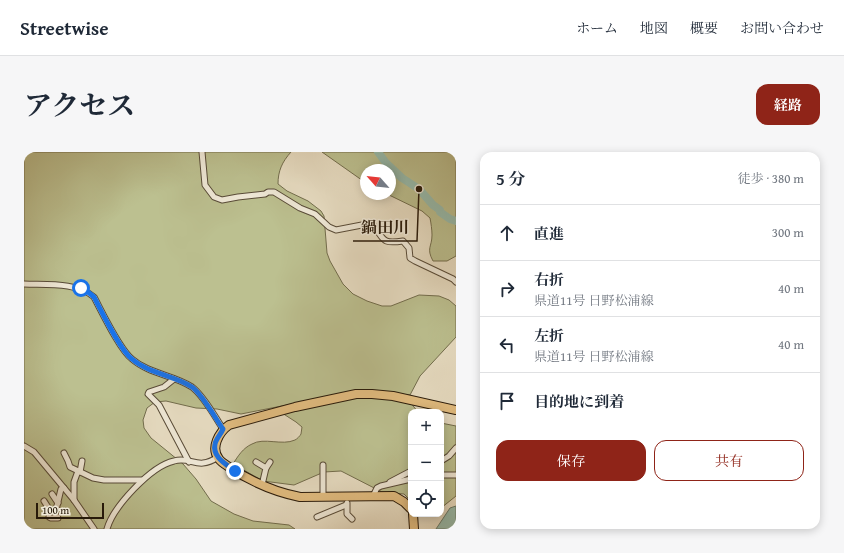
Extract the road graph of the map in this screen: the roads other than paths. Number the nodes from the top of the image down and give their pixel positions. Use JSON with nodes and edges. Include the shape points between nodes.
{"nodes":[{"id":1,"x":202,"y":152,"type":"edge"},
{"id":2,"x":456,"y":282,"type":"edge"},
{"id":3,"x":24,"y":284,"type":"edge"},
{"id":4,"x":174,"y":379,"type":"junction"},
{"id":5,"x":456,"y":410,"type":"edge"},
{"id":6,"x":223,"y":429,"type":"junction"},
{"id":7,"x":24,"y":446,"type":"edge"},
{"id":8,"x":456,"y":448,"type":"edge"},
{"id":9,"x":64,"y":453,"type":"dead end"},
{"id":10,"x":218,"y":457,"type":"junction"},
{"id":11,"x":444,"y":459,"type":"edge"},
{"id":12,"x":82,"y":461,"type":"dead end"},
{"id":13,"x":189,"y":462,"type":"junction"},
{"id":14,"x":256,"y":462,"type":"dead end"},
{"id":15,"x":270,"y":462,"type":"dead end"},
{"id":16,"x":323,"y":465,"type":"dead end"},
{"id":17,"x":266,"y":468,"type":"junction"},
{"id":18,"x":79,"y":472,"type":"junction"},
{"id":19,"x":408,"y":473,"type":"edge"},
{"id":20,"x":456,"y":474,"type":"edge"},
{"id":21,"x":444,"y":475,"type":"edge"},
{"id":22,"x":142,"y":480,"type":"junction"},
{"id":23,"x":408,"y":480,"type":"edge"},
{"id":24,"x":388,"y":484,"type":"junction"},
{"id":25,"x":262,"y":485,"type":"junction"},
{"id":26,"x":64,"y":488,"type":"junction"},
{"id":27,"x":52,"y":494,"type":"dead end"},
{"id":28,"x":350,"y":496,"type":"junction"},
{"id":29,"x":373,"y":496,"type":"junction"},
{"id":30,"x":323,"y":497,"type":"junction"},
{"id":31,"x":74,"y":500,"type":"junction"},
{"id":32,"x":44,"y":501,"type":"dead end"},
{"id":33,"x":58,"y":503,"type":"junction"},
{"id":34,"x":346,"y":505,"type":"junction"},
{"id":35,"x":408,"y":506,"type":"edge"},
{"id":36,"x":55,"y":512,"type":"junction"},
{"id":37,"x":49,"y":517,"type":"dead end"},
{"id":38,"x":317,"y":517,"type":"dead end"},
{"id":39,"x":413,"y":517,"type":"edge"},
{"id":40,"x":352,"y":519,"type":"dead end"},
{"id":41,"x":94,"y":529,"type":"edge"},
{"id":42,"x":107,"y":529,"type":"edge"},
{"id":43,"x":414,"y":529,"type":"edge"}],
"edges":[{"from":1,"to":2,"type":"street","via":[[205,185],[214,197],[222,200],[274,192],[315,214],[336,230],[373,225],[383,240],[403,241],[409,248],[410,258]]},
{"from":3,"to":4,"type":"street","via":[[72,286],[88,292],[94,297],[130,358],[140,366]]},
{"from":4,"to":6,"type":"street","via":[[194,388]]},
{"from":4,"to":13,"type":"street","via":[[148,394],[159,405]]},
{"from":5,"to":6,"type":"main road","via":[[393,396],[356,394],[295,407],[238,422]]},
{"from":6,"to":10,"type":"main road","via":[[215,444]]},
{"from":7,"to":26,"type":"street","via":[[34,452]]},
{"from":8,"to":11,"type":"street"},
{"from":9,"to":18,"type":"street","via":[[70,467]]},
{"from":10,"to":13,"type":"street","via":[[203,464]]},
{"from":10,"to":25,"type":"main road","via":[[235,471]]},
{"from":12,"to":18,"type":"street"},
{"from":13,"to":22,"type":"street","via":[[182,459],[173,461]]},
{"from":14,"to":17,"type":"street"},
{"from":15,"to":17,"type":"street"},
{"from":16,"to":30,"type":"street"},
{"from":17,"to":25,"type":"street"},
{"from":18,"to":22,"type":"street","via":[[104,480]]},
{"from":18,"to":31,"type":"street","via":[[74,482]]},
{"from":19,"to":24,"type":"street"},
{"from":20,"to":21,"type":"street"},
{"from":22,"to":42,"type":"street","via":[[115,513]]},
{"from":23,"to":24,"type":"street"},
{"from":24,"to":29,"type":"street","via":[[378,488]]},
{"from":25,"to":30,"type":"main road","via":[[300,497]]},
{"from":26,"to":31,"type":"street"},
{"from":26,"to":33,"type":"street","via":[[61,489]]},
{"from":27,"to":33,"type":"street"},
{"from":28,"to":29,"type":"main road"},
{"from":28,"to":30,"type":"main road"},
{"from":28,"to":34,"type":"street"},
{"from":29,"to":35,"type":"main road","via":[[394,496]]},
{"from":31,"to":41,"type":"street"},
{"from":32,"to":36,"type":"street","via":[[52,512]]},
{"from":33,"to":36,"type":"street"},
{"from":34,"to":38,"type":"street"},
{"from":34,"to":40,"type":"street","via":[[347,514]]},
{"from":36,"to":37,"type":"street","via":[[58,518]]},
{"from":39,"to":43,"type":"main road"}]}
